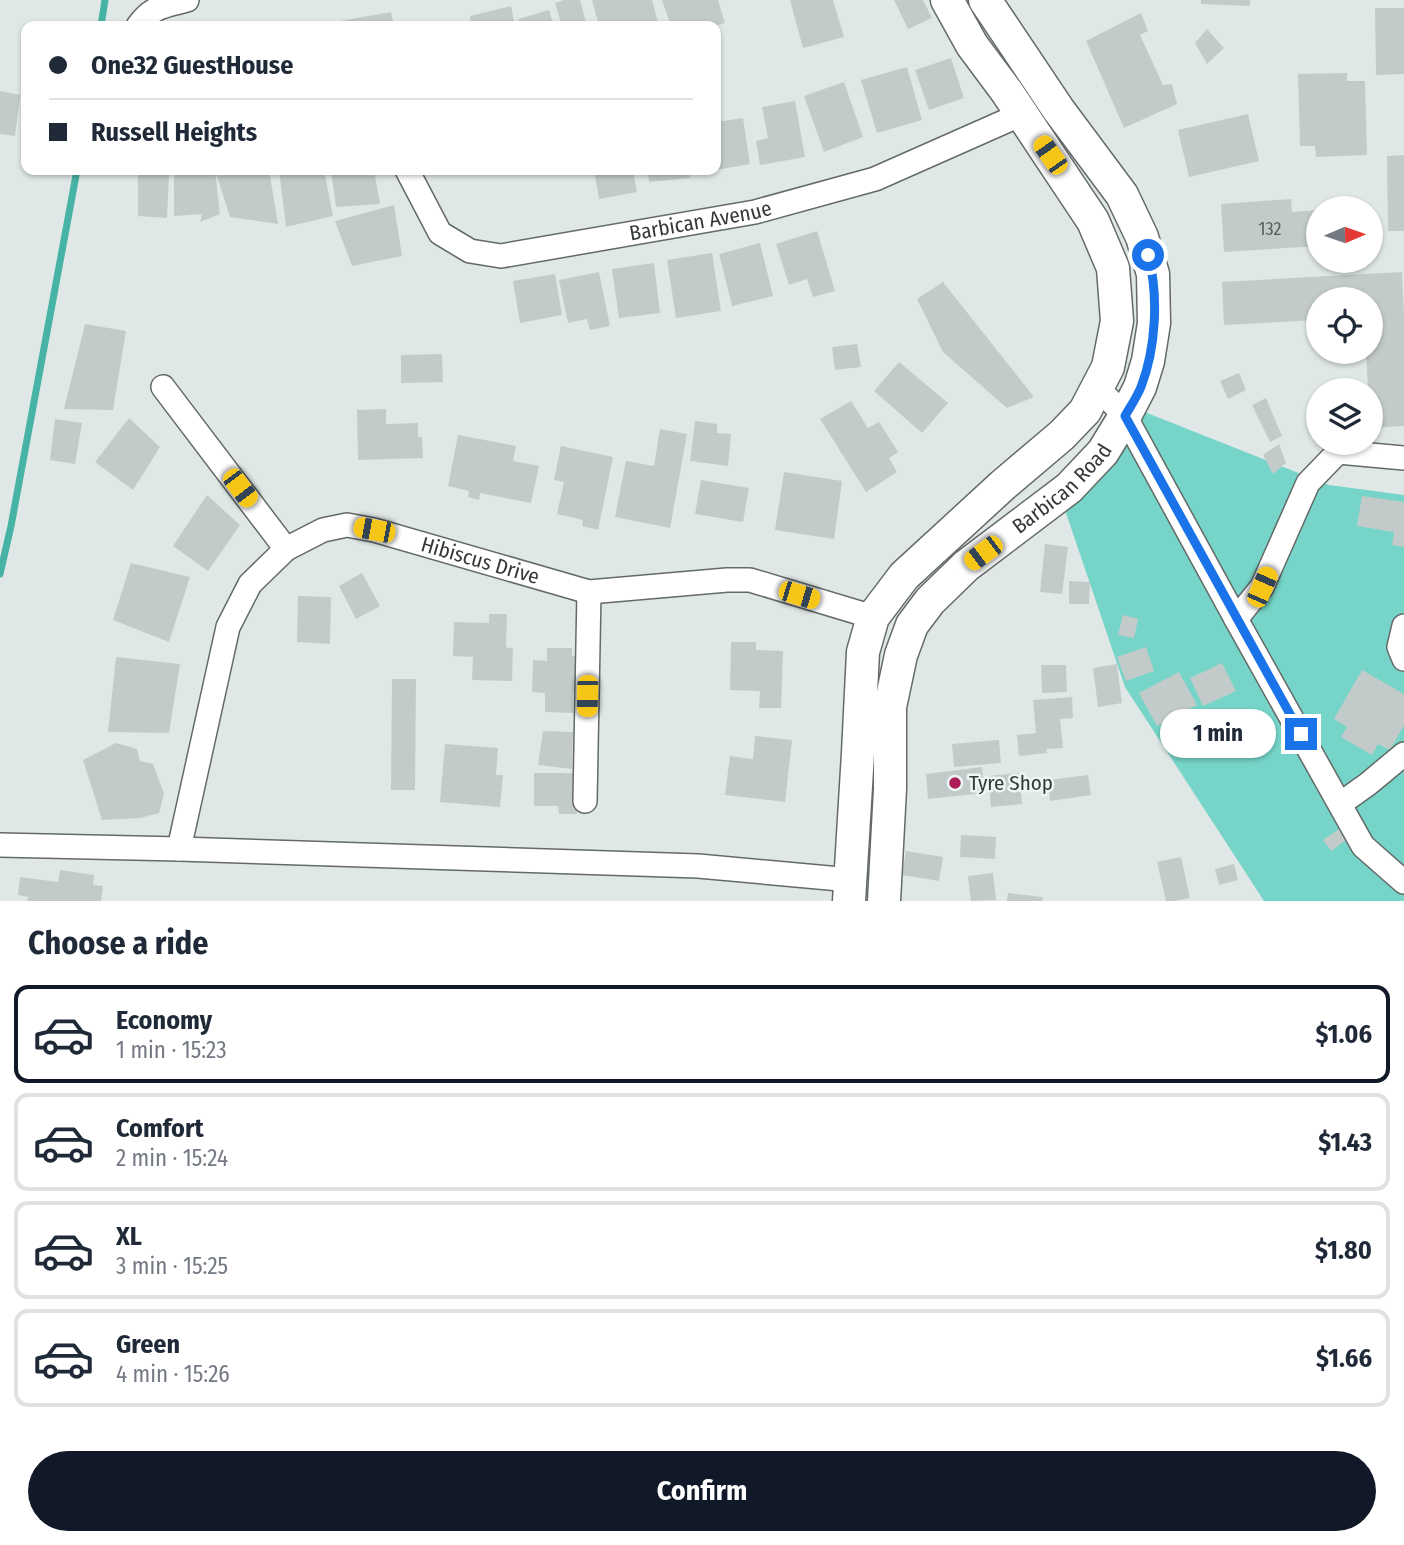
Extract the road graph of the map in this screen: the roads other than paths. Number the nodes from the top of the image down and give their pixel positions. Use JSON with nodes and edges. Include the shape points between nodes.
{"nodes":[{"id":1,"x":187,"y":0,"type":"edge"},
{"id":2,"x":947,"y":0,"type":"edge"},
{"id":3,"x":985,"y":0,"type":"edge"},
{"id":4,"x":142,"y":21,"type":"edge"},
{"id":5,"x":1022,"y":114,"type":"junction"},
{"id":6,"x":410,"y":175,"type":"edge"},
{"id":7,"x":163,"y":387,"type":"dead end"},
{"id":8,"x":1098,"y":388,"type":"junction"},
{"id":9,"x":1125,"y":416,"type":"junction"},
{"id":10,"x":1404,"y":458,"type":"edge"},
{"id":11,"x":286,"y":549,"type":"junction"},
{"id":12,"x":589,"y":592,"type":"junction"},
{"id":13,"x":873,"y":617,"type":"junction"},
{"id":14,"x":1236,"y":619,"type":"junction"},
{"id":15,"x":1404,"y":626,"type":"edge"},
{"id":16,"x":1404,"y":659,"type":"edge"},
{"id":17,"x":1404,"y":754,"type":"edge"},
{"id":18,"x":586,"y":801,"type":"dead end"},
{"id":19,"x":1340,"y":804,"type":"junction"},
{"id":20,"x":0,"y":845,"type":"edge"},
{"id":21,"x":179,"y":849,"type":"junction"},
{"id":22,"x":1404,"y":882,"type":"edge"},
{"id":23,"x":850,"y":890,"type":"edge"},
{"id":24,"x":884,"y":901,"type":"edge"}],
"edges":[{"from":1,"to":4,"type":"street","via":[[155,8]]},
{"from":2,"to":5,"type":"main road","name":"Barbican Road","via":[[972,45]]},
{"from":3,"to":9,"type":"main road","name":"Barbican Road","via":[[1122,195],[1142,237],[1153,274],[1154,323],[1140,387]]},
{"from":5,"to":6,"type":"street","name":"Barbican Avenue","via":[[875,178],[755,212],[501,256],[470,251],[440,233]]},
{"from":5,"to":8,"type":"main road","name":"Barbican Road","via":[[1093,221],[1113,268],[1117,321],[1108,367]]},
{"from":7,"to":11,"type":"street"},
{"from":8,"to":9,"type":"street"},
{"from":8,"to":13,"type":"main road","name":"Barbican Road","via":[[1085,411],[1062,435],[904,576]]},
{"from":9,"to":14,"type":"street"},
{"from":9,"to":24,"type":"main road","name":"Barbican Road","via":[[1103,452],[1069,488],[966,566],[912,625],[890,707]]},
{"from":10,"to":14,"type":"street","via":[[1338,452],[1308,482],[1262,587]]},
{"from":11,"to":12,"type":"street","name":"Hibiscus Drive","via":[[323,530],[347,525]]},
{"from":11,"to":21,"type":"street","name":"Hibiscus Drive","via":[[250,584],[228,627]]},
{"from":12,"to":13,"type":"street","name":"Hibiscus Drive","via":[[750,580]]},
{"from":12,"to":18,"type":"street"},
{"from":13,"to":23,"type":"main road","name":"Barbican Road","via":[[863,652]]},
{"from":14,"to":19,"type":"street"},
{"from":15,"to":16,"type":"street","via":[[1399,647]]},
{"from":17,"to":19,"type":"street"},
{"from":19,"to":22,"type":"street","via":[[1363,846]]},
{"from":20,"to":21,"type":"street"},
{"from":21,"to":23,"type":"street","via":[[698,866]]}]}
